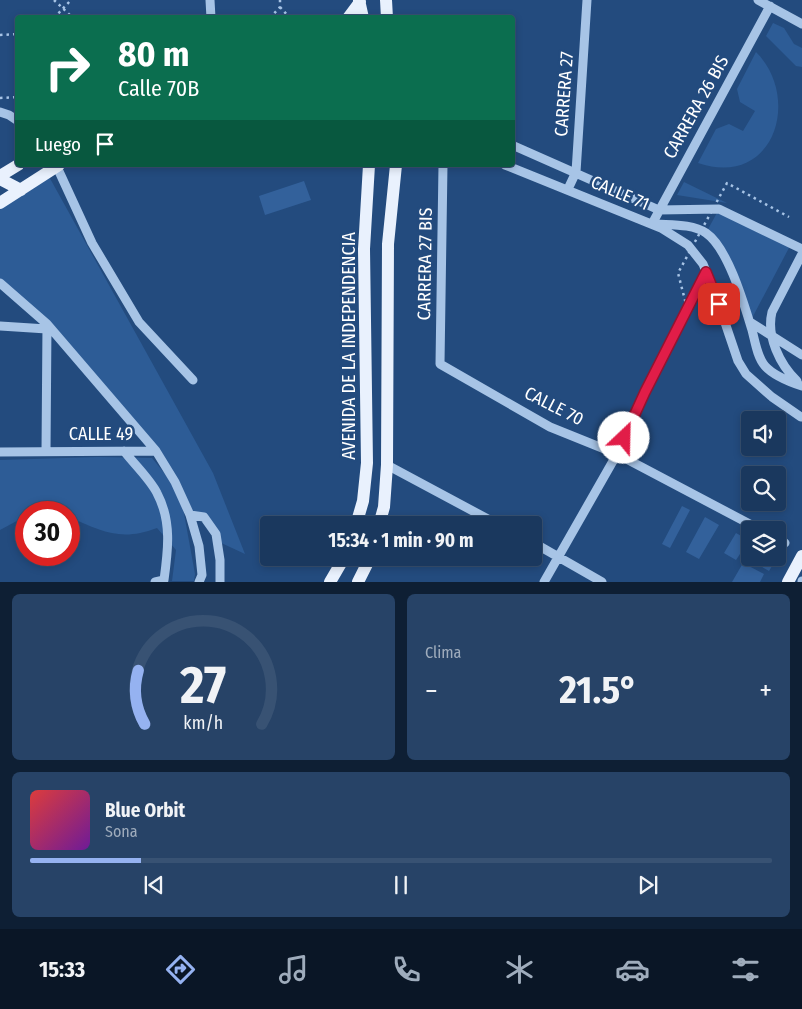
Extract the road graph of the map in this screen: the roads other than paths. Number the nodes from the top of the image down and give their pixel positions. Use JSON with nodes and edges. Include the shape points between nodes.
{"nodes":[{"id":1,"x":210,"y":0,"type":"edge"},
{"id":2,"x":386,"y":0,"type":"edge"},
{"id":3,"x":587,"y":0,"type":"edge"},
{"id":4,"x":758,"y":0,"type":"edge"},
{"id":5,"x":359,"y":1,"type":"edge"},
{"id":6,"x":770,"y":6,"type":"junction"},
{"id":7,"x":211,"y":15,"type":"edge"},
{"id":8,"x":350,"y":15,"type":"edge"},
{"id":9,"x":362,"y":15,"type":"edge"},
{"id":10,"x":387,"y":15,"type":"edge"},
{"id":11,"x":802,"y":24,"type":"edge"},
{"id":12,"x":0,"y":112,"type":"edge"},
{"id":13,"x":15,"y":119,"type":"edge"},
{"id":14,"x":515,"y":146,"type":"edge"},
{"id":15,"x":15,"y":167,"type":"edge"},
{"id":16,"x":56,"y":167,"type":"edge"},
{"id":17,"x":58,"y":167,"type":"edge"},
{"id":18,"x":369,"y":167,"type":"edge"},
{"id":19,"x":396,"y":167,"type":"edge"},
{"id":20,"x":443,"y":167,"type":"edge"},
{"id":21,"x":510,"y":167,"type":"edge"},
{"id":22,"x":576,"y":172,"type":"junction"},
{"id":23,"x":0,"y":177,"type":"edge"},
{"id":24,"x":568,"y":189,"type":"junction"},
{"id":25,"x":21,"y":190,"type":"junction"},
{"id":26,"x":0,"y":203,"type":"edge"},
{"id":27,"x":659,"y":210,"type":"junction"},
{"id":28,"x":652,"y":224,"type":"junction"},
{"id":29,"x":802,"y":249,"type":"edge"},
{"id":30,"x":802,"y":254,"type":"edge"},
{"id":31,"x":706,"y":272,"type":"junction"},
{"id":32,"x":0,"y":283,"type":"edge"},
{"id":33,"x":750,"y":322,"type":"junction"},
{"id":34,"x":0,"y":326,"type":"edge"},
{"id":35,"x":47,"y":327,"type":"junction"},
{"id":36,"x":772,"y":337,"type":"junction"},
{"id":37,"x":802,"y":355,"type":"edge"},
{"id":38,"x":440,"y":364,"type":"joint"},
{"id":39,"x":193,"y":380,"type":"dead end"},
{"id":40,"x":802,"y":385,"type":"edge"},
{"id":41,"x":802,"y":417,"type":"edge"},
{"id":42,"x":46,"y":451,"type":"junction"},
{"id":43,"x":124,"y":451,"type":"junction"},
{"id":44,"x":156,"y":451,"type":"junction"},
{"id":45,"x":0,"y":452,"type":"edge"},
{"id":46,"x":617,"y":454,"type":"junction"},
{"id":47,"x":387,"y":466,"type":"junction"},
{"id":48,"x":190,"y":515,"type":"junction"},
{"id":49,"x":359,"y":516,"type":"edge"},
{"id":50,"x":382,"y":516,"type":"edge"},
{"id":51,"x":482,"y":516,"type":"edge"},
{"id":52,"x":744,"y":521,"type":"edge"},
{"id":53,"x":542,"y":548,"type":"edge"},
{"id":54,"x":558,"y":556,"type":"junction"},
{"id":55,"x":802,"y":556,"type":"edge"},
{"id":56,"x":339,"y":566,"type":"edge"},
{"id":57,"x":366,"y":566,"type":"edge"},
{"id":58,"x":155,"y":582,"type":"edge"},
{"id":59,"x":199,"y":582,"type":"edge"},
{"id":60,"x":220,"y":582,"type":"edge"},
{"id":61,"x":330,"y":582,"type":"edge"},
{"id":62,"x":358,"y":582,"type":"edge"},
{"id":63,"x":544,"y":582,"type":"edge"},
{"id":64,"x":602,"y":582,"type":"edge"},
{"id":65,"x":788,"y":582,"type":"edge"}],
"edges":[{"from":1,"to":7,"type":"street"},
{"from":2,"to":10,"type":"main road"},
{"from":3,"to":22,"type":"street","name":"CARRERA 27"},
{"from":4,"to":6,"type":"street"},
{"from":5,"to":8,"type":"main road"},
{"from":5,"to":9,"type":"main road"},
{"from":6,"to":11,"type":"street"},
{"from":6,"to":27,"type":"street","name":"CARRERA 26 BIS"},
{"from":12,"to":13,"type":"street"},
{"from":14,"to":22,"type":"street","name":"CALLE 71"},
{"from":15,"to":23,"type":"main road"},
{"from":16,"to":25,"type":"main road"},
{"from":17,"to":39,"type":"street","via":[[92,243],[139,322]]},
{"from":18,"to":49,"type":"main road","name":"AVENIDA DE LA INDEPENDENCIA","via":[[364,249],[367,463]]},
{"from":19,"to":47,"type":"main road","via":[[388,244]]},
{"from":20,"to":38,"type":"street","name":"CARRERA 27 BIS"},
{"from":21,"to":24,"type":"street","name":"CALLE 71"},
{"from":22,"to":24,"type":"street","name":"CARRERA 27"},
{"from":22,"to":27,"type":"street","name":"CALLE 71"},
{"from":23,"to":25,"type":"main road"},
{"from":24,"to":28,"type":"street","name":"CALLE 71"},
{"from":25,"to":26,"type":"main road"},
{"from":27,"to":28,"type":"street","name":"CARRERA 26 BIS"},
{"from":27,"to":29,"type":"street","via":[[719,209]]},
{"from":28,"to":31,"type":"street","name":"CALLE 71","via":[[688,245]]},
{"from":28,"to":33,"type":"street","via":[[694,228],[706,233],[724,256]]},
{"from":30,"to":36,"type":"street","via":[[772,312]]},
{"from":31,"to":41,"type":"street","name":"CALLE 71","via":[[738,361],[746,374]]},
{"from":31,"to":46,"type":"street"},
{"from":32,"to":35,"type":"street"},
{"from":33,"to":36,"type":"street"},
{"from":33,"to":40,"type":"street","via":[[765,366]]},
{"from":34,"to":35,"type":"street"},
{"from":35,"to":42,"type":"street"},
{"from":35,"to":44,"type":"street"},
{"from":36,"to":37,"type":"street"},
{"from":36,"to":40,"type":"street","via":[[782,363]]},
{"from":38,"to":46,"type":"street","name":"CALLE 70","via":[[550,427]]},
{"from":42,"to":43,"type":"street","name":"CALLE 49"},
{"from":42,"to":45,"type":"street","name":"CALLE 49"},
{"from":43,"to":44,"type":"street","name":"CALLE 49"},
{"from":43,"to":58,"type":"street","via":[[157,493],[166,517],[169,547],[164,580]]},
{"from":44,"to":48,"type":"street"},
{"from":46,"to":52,"type":"street","name":"CALLE 70"},
{"from":46,"to":54,"type":"street"},
{"from":47,"to":50,"type":"main road"},
{"from":47,"to":51,"type":"street"},
{"from":48,"to":59,"type":"street","via":[[199,546],[202,575]]},
{"from":48,"to":60,"type":"street","via":[[204,517],[216,534]]},
{"from":53,"to":54,"type":"street"},
{"from":54,"to":63,"type":"street"},
{"from":54,"to":64,"type":"street"},
{"from":55,"to":65,"type":"main road"},
{"from":56,"to":61,"type":"main road"},
{"from":57,"to":62,"type":"main road"}]}
